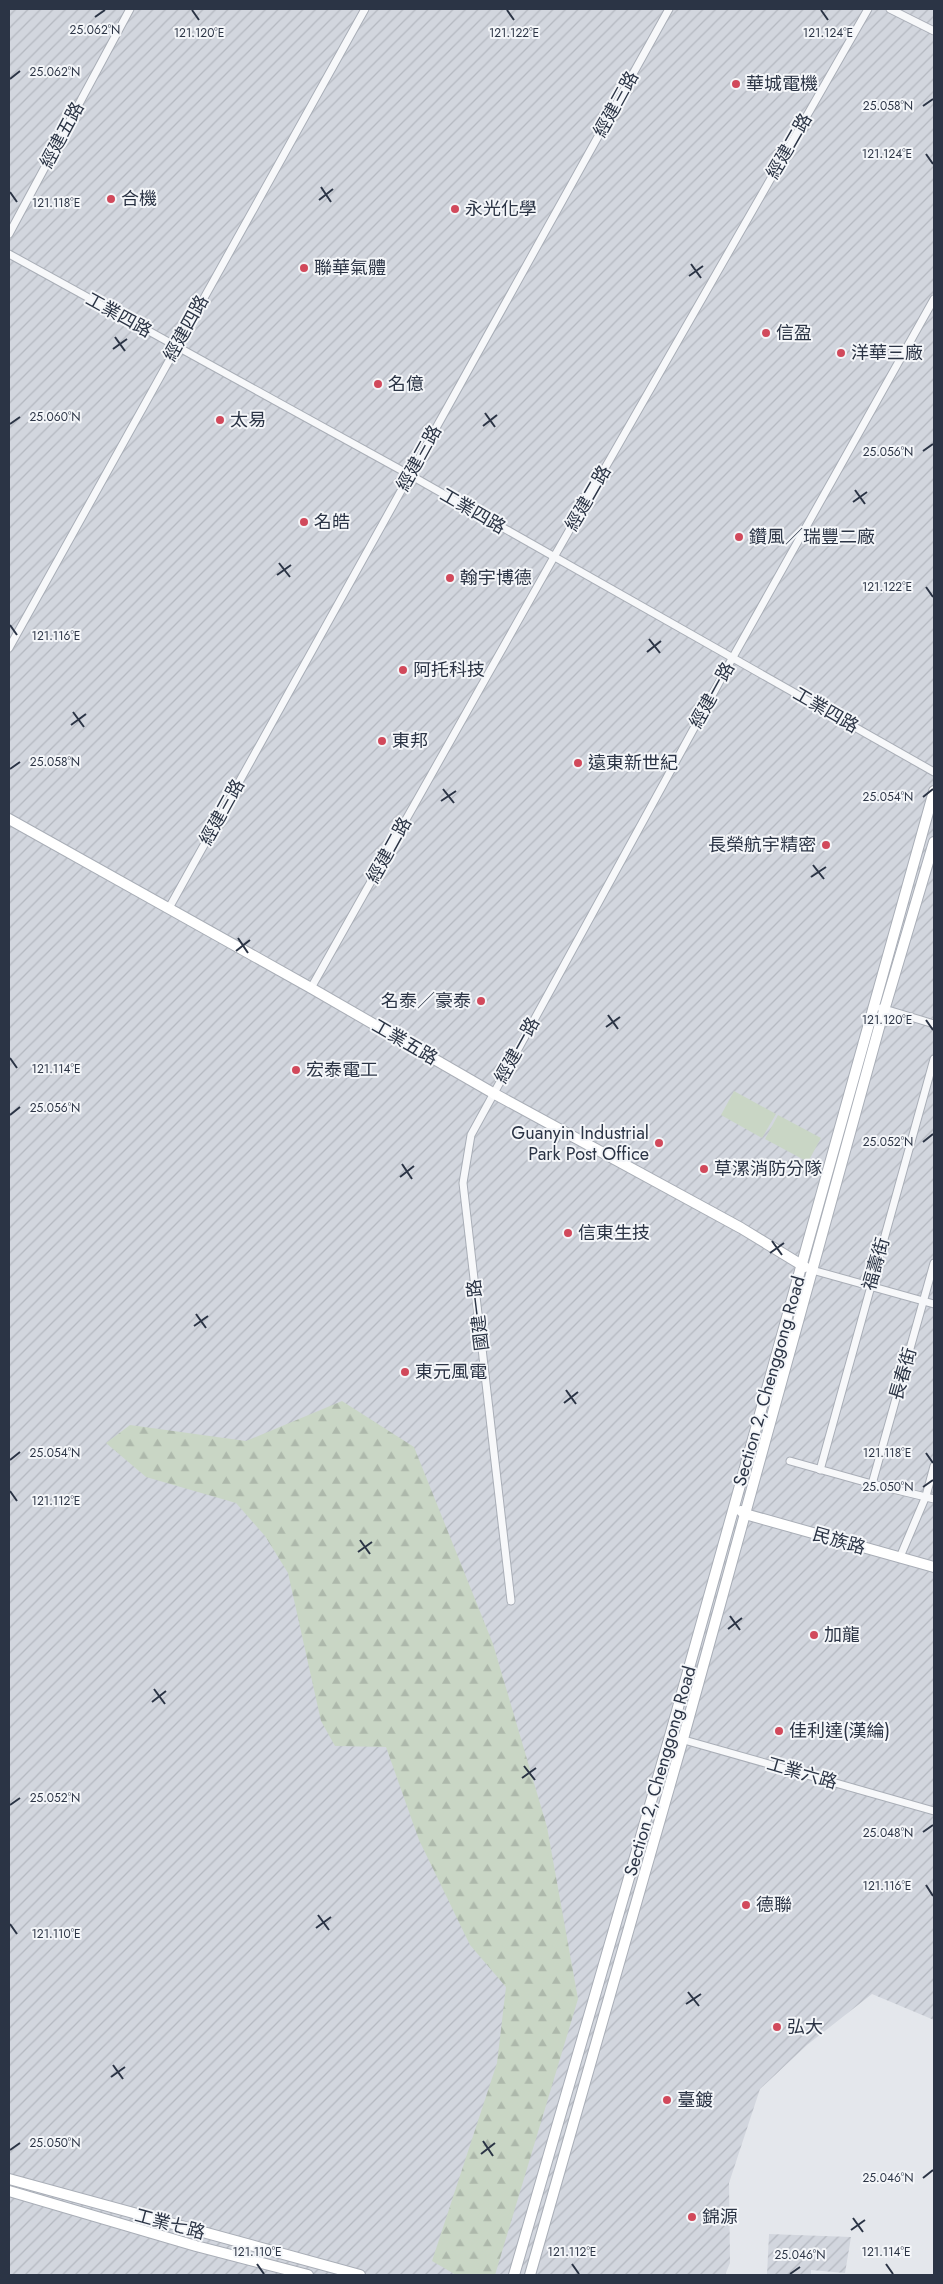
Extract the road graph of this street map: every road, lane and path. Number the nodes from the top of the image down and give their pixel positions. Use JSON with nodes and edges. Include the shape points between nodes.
{"nodes":[{"id":1,"x":130,"y":9,"type":"edge"},
{"id":2,"x":364,"y":9,"type":"edge"},
{"id":3,"x":670,"y":9,"type":"edge"},
{"id":4,"x":868,"y":9,"type":"edge"},
{"id":5,"x":890,"y":9,"type":"edge"},
{"id":6,"x":934,"y":31,"type":"edge"},
{"id":7,"x":9,"y":234,"type":"edge"},
{"id":8,"x":9,"y":254,"type":"edge"},
{"id":9,"x":934,"y":299,"type":"edge"},
{"id":10,"x":176,"y":346,"type":"junction"},
{"id":11,"x":410,"y":475,"type":"junction"},
{"id":12,"x":554,"y":557,"type":"junction"},
{"id":13,"x":9,"y":648,"type":"edge"},
{"id":14,"x":733,"y":657,"type":"junction"},
{"id":15,"x":934,"y":772,"type":"edge"},
{"id":16,"x":934,"y":790,"type":"edge"},
{"id":17,"x":9,"y":819,"type":"edge"},
{"id":18,"x":934,"y":842,"type":"edge"},
{"id":19,"x":169,"y":908,"type":"junction"},
{"id":20,"x":312,"y":988,"type":"junction"},
{"id":21,"x":879,"y":1008,"type":"junction"},
{"id":22,"x":934,"y":1024,"type":"edge"},
{"id":23,"x":934,"y":1058,"type":"edge"},
{"id":24,"x":493,"y":1093,"type":"junction"},
{"id":25,"x":934,"y":1263,"type":"edge"},
{"id":26,"x":801,"y":1265,"type":"junction"},
{"id":27,"x":812,"y":1270,"type":"junction"},
{"id":28,"x":870,"y":1286,"type":"junction"},
{"id":29,"x":924,"y":1301,"type":"junction"},
{"id":30,"x":934,"y":1304,"type":"edge"},
{"id":31,"x":790,"y":1461,"type":"dead end"},
{"id":32,"x":934,"y":1466,"type":"edge"},
{"id":33,"x":820,"y":1470,"type":"junction"},
{"id":34,"x":872,"y":1484,"type":"junction"},
{"id":35,"x":926,"y":1496,"type":"junction"},
{"id":36,"x":934,"y":1499,"type":"edge"},
{"id":37,"x":734,"y":1505,"type":"junction"},
{"id":38,"x":745,"y":1514,"type":"junction"},
{"id":39,"x":900,"y":1558,"type":"junction"},
{"id":40,"x":934,"y":1567,"type":"edge"},
{"id":41,"x":511,"y":1601,"type":"dead end"},
{"id":42,"x":670,"y":1736,"type":"junction"},
{"id":43,"x":684,"y":1739,"type":"junction"},
{"id":44,"x":934,"y":1811,"type":"edge"},
{"id":45,"x":9,"y":2179,"type":"edge"},
{"id":46,"x":9,"y":2191,"type":"edge"},
{"id":47,"x":308,"y":2275,"type":"edge"},
{"id":48,"x":360,"y":2275,"type":"edge"},
{"id":49,"x":514,"y":2275,"type":"edge"},
{"id":50,"x":530,"y":2275,"type":"edge"}],
"edges":[{"from":1,"to":7,"type":"street","name":"經建五路"},
{"from":2,"to":10,"type":"street","name":"經建四路"},
{"from":3,"to":11,"type":"street","name":"經建三路"},
{"from":4,"to":12,"type":"street","name":"經建二路"},
{"from":5,"to":6,"type":"street"},
{"from":8,"to":10,"type":"street","name":"工業四路"},
{"from":9,"to":14,"type":"street","name":"經建一路"},
{"from":10,"to":11,"type":"street","name":"工業四路"},
{"from":10,"to":13,"type":"street","name":"經建四路"},
{"from":11,"to":12,"type":"street","name":"工業四路"},
{"from":11,"to":19,"type":"street","name":"經建三路"},
{"from":12,"to":14,"type":"street","name":"工業四路"},
{"from":12,"to":20,"type":"street","name":"經建二路"},
{"from":14,"to":15,"type":"street","name":"工業四路"},
{"from":14,"to":24,"type":"street","name":"經建一路"},
{"from":16,"to":21,"type":"street"},
{"from":17,"to":19,"type":"street","name":"工業五路"},
{"from":18,"to":21,"type":"street"},
{"from":19,"to":20,"type":"street","name":"工業五路"},
{"from":20,"to":24,"type":"street","name":"工業五路"},
{"from":21,"to":22,"type":"street"},
{"from":21,"to":26,"type":"street","name":"Section 2, Chenggong Road"},
{"from":21,"to":27,"type":"street","name":"Section 2, Chenggong Road"},
{"from":23,"to":28,"type":"street","name":"福壽街"},
{"from":24,"to":26,"type":"street","name":"工業五路","via":[[741,1228]]},
{"from":24,"to":41,"type":"street","name":"國建一路","via":[[471,1135],[463,1183]]},
{"from":25,"to":29,"type":"street","name":"長春街"},
{"from":26,"to":27,"type":"street","name":"工業五路"},
{"from":26,"to":37,"type":"street","name":"Section 2, Chenggong Road"},
{"from":27,"to":28,"type":"street"},
{"from":27,"to":38,"type":"street","name":"Section 2, Chenggong Road"},
{"from":28,"to":29,"type":"street"},
{"from":28,"to":33,"type":"street","name":"福壽街"},
{"from":29,"to":30,"type":"street"},
{"from":29,"to":34,"type":"street","name":"長春街"},
{"from":31,"to":33,"type":"street"},
{"from":32,"to":35,"type":"street"},
{"from":33,"to":34,"type":"street"},
{"from":34,"to":35,"type":"street"},
{"from":35,"to":36,"type":"street"},
{"from":35,"to":39,"type":"street"},
{"from":37,"to":38,"type":"street"},
{"from":37,"to":42,"type":"street","name":"Section 2, Chenggong Road"},
{"from":38,"to":39,"type":"street","name":"民族路"},
{"from":38,"to":43,"type":"street","name":"Section 2, Chenggong Road"},
{"from":39,"to":40,"type":"street","name":"民族路"},
{"from":42,"to":43,"type":"street","name":"工業六路"},
{"from":42,"to":49,"type":"street","name":"Section 2, Chenggong Road"},
{"from":43,"to":44,"type":"street","name":"工業六路"},
{"from":43,"to":50,"type":"street","name":"Section 2, Chenggong Road"},
{"from":45,"to":48,"type":"street","name":"工業七路"},
{"from":46,"to":47,"type":"street","name":"工業七路"}]}
